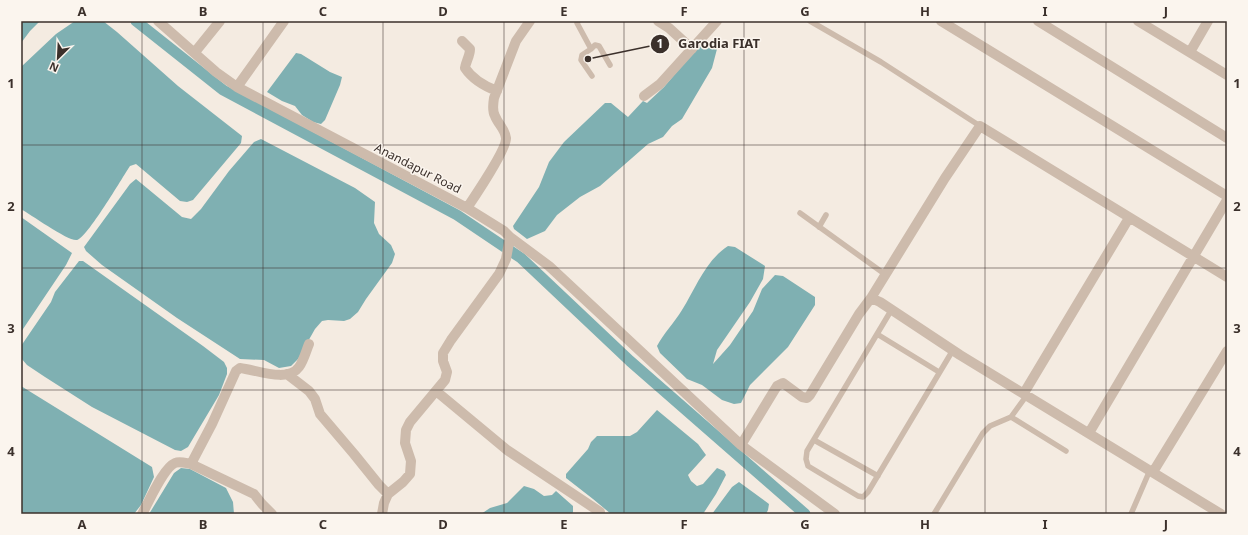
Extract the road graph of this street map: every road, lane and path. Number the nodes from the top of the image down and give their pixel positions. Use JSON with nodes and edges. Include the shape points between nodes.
{"nodes":[{"id":1,"x":158,"y":21,"type":"edge"},
{"id":2,"x":220,"y":21,"type":"edge"},
{"id":3,"x":284,"y":21,"type":"edge"},
{"id":4,"x":530,"y":21,"type":"edge"},
{"id":5,"x":578,"y":21,"type":"edge"},
{"id":6,"x":658,"y":21,"type":"edge"},
{"id":7,"x":716,"y":21,"type":"edge"},
{"id":8,"x":810,"y":21,"type":"edge"},
{"id":9,"x":1038,"y":21,"type":"edge"},
{"id":10,"x":1138,"y":21,"type":"edge"},
{"id":11,"x":1208,"y":21,"type":"edge"},
{"id":12,"x":943,"y":22,"type":"edge"},
{"id":13,"x":462,"y":41,"type":"dead end"},
{"id":14,"x":591,"y":49,"type":"junction"},
{"id":15,"x":692,"y":49,"type":"junction"},
{"id":16,"x":195,"y":52,"type":"junction"},
{"id":17,"x":1190,"y":52,"type":"junction"},
{"id":18,"x":610,"y":65,"type":"dead end"},
{"id":19,"x":1227,"y":74,"type":"edge"},
{"id":20,"x":592,"y":76,"type":"dead end"},
{"id":21,"x":237,"y":87,"type":"junction"},
{"id":22,"x":497,"y":92,"type":"junction"},
{"id":23,"x":644,"y":96,"type":"dead end"},
{"id":24,"x":980,"y":126,"type":"junction"},
{"id":25,"x":1227,"y":138,"type":"edge"},
{"id":26,"x":1227,"y":196,"type":"edge"},
{"id":27,"x":1227,"y":200,"type":"edge"},
{"id":28,"x":467,"y":208,"type":"junction"},
{"id":29,"x":800,"y":213,"type":"dead end"},
{"id":30,"x":826,"y":215,"type":"dead end"},
{"id":31,"x":1129,"y":218,"type":"junction"},
{"id":32,"x":819,"y":227,"type":"junction"},
{"id":33,"x":510,"y":241,"type":"junction"},
{"id":34,"x":1193,"y":257,"type":"junction"},
{"id":35,"x":886,"y":276,"type":"junction"},
{"id":36,"x":1227,"y":277,"type":"edge"},
{"id":37,"x":871,"y":298,"type":"junction"},
{"id":38,"x":892,"y":309,"type":"junction"},
{"id":39,"x":877,"y":334,"type":"junction"},
{"id":40,"x":309,"y":344,"type":"dead end"},
{"id":41,"x":953,"y":350,"type":"junction"},
{"id":42,"x":1227,"y":351,"type":"edge"},
{"id":43,"x":939,"y":372,"type":"junction"},
{"id":44,"x":287,"y":374,"type":"junction"},
{"id":45,"x":436,"y":391,"type":"junction"},
{"id":46,"x":1025,"y":394,"type":"junction"},
{"id":47,"x":1011,"y":417,"type":"junction"},
{"id":48,"x":1090,"y":433,"type":"junction"},
{"id":49,"x":814,"y":440,"type":"junction"},
{"id":50,"x":742,"y":445,"type":"junction"},
{"id":51,"x":1066,"y":452,"type":"dead end"},
{"id":52,"x":191,"y":464,"type":"junction"},
{"id":53,"x":1151,"y":471,"type":"junction"},
{"id":54,"x":878,"y":476,"type":"junction"},
{"id":55,"x":388,"y":494,"type":"junction"},
{"id":56,"x":1227,"y":509,"type":"edge"},
{"id":57,"x":600,"y":512,"type":"dead end"},
{"id":58,"x":142,"y":514,"type":"edge"},
{"id":59,"x":272,"y":514,"type":"edge"},
{"id":60,"x":382,"y":514,"type":"edge"},
{"id":61,"x":835,"y":514,"type":"edge"},
{"id":62,"x":934,"y":514,"type":"edge"},
{"id":63,"x":1131,"y":514,"type":"edge"},
{"id":64,"x":1222,"y":514,"type":"edge"}],
"edges":[{"from":1,"to":16,"type":"street","name":"Anandapur Road"},
{"from":2,"to":16,"type":"street"},
{"from":3,"to":21,"type":"street"},
{"from":4,"to":22,"type":"street","name":"Anandapur Road","via":[[516,41]]},
{"from":5,"to":14,"type":"lane"},
{"from":6,"to":15,"type":"street"},
{"from":7,"to":15,"type":"street"},
{"from":8,"to":24,"type":"lane","via":[[881,62]]},
{"from":9,"to":25,"type":"street"},
{"from":10,"to":17,"type":"street"},
{"from":11,"to":17,"type":"street"},
{"from":12,"to":26,"type":"street"},
{"from":13,"to":22,"type":"street","via":[[470,49],[465,68],[480,84]]},
{"from":14,"to":18,"type":"lane","via":[[595,44],[599,46]]},
{"from":14,"to":20,"type":"lane","via":[[581,57]]},
{"from":15,"to":23,"type":"street","via":[[660,84]]},
{"from":16,"to":21,"type":"street","name":"Anandapur Road"},
{"from":17,"to":19,"type":"street"},
{"from":21,"to":28,"type":"street","name":"Anandapur Road"},
{"from":22,"to":28,"type":"street","name":"Anandapur Road","via":[[494,116],[505,132],[506,140],[489,174]]},
{"from":24,"to":31,"type":"street"},
{"from":24,"to":35,"type":"street"},
{"from":27,"to":34,"type":"street"},
{"from":28,"to":33,"type":"street","via":[[504,231]]},
{"from":29,"to":32,"type":"lane"},
{"from":30,"to":32,"type":"lane"},
{"from":31,"to":34,"type":"street"},
{"from":31,"to":46,"type":"street"},
{"from":32,"to":35,"type":"lane"},
{"from":33,"to":45,"type":"street","via":[[506,259],[492,284],[443,353],[447,372],[445,380]]},
{"from":33,"to":50,"type":"street","via":[[549,266]]},
{"from":34,"to":36,"type":"street"},
{"from":34,"to":48,"type":"street"},
{"from":35,"to":37,"type":"street"},
{"from":37,"to":38,"type":"street"},
{"from":37,"to":50,"type":"street","via":[[810,395],[807,398],[802,397],[783,383],[777,386]]},
{"from":38,"to":39,"type":"lane"},
{"from":38,"to":41,"type":"street"},
{"from":39,"to":43,"type":"lane"},
{"from":39,"to":49,"type":"lane"},
{"from":40,"to":44,"type":"street","via":[[300,366],[295,372]]},
{"from":41,"to":43,"type":"lane"},
{"from":41,"to":46,"type":"street"},
{"from":42,"to":53,"type":"street"},
{"from":43,"to":54,"type":"lane"},
{"from":44,"to":52,"type":"street","via":[[240,368],[236,371]]},
{"from":44,"to":55,"type":"street","via":[[309,391],[320,414]]},
{"from":45,"to":55,"type":"street","via":[[406,430],[405,443],[411,460],[410,474]]},
{"from":45,"to":57,"type":"street","via":[[507,450]]},
{"from":46,"to":47,"type":"lane"},
{"from":46,"to":48,"type":"street"},
{"from":47,"to":51,"type":"lane"},
{"from":47,"to":62,"type":"lane","via":[[990,426],[983,433]]},
{"from":48,"to":53,"type":"street"},
{"from":49,"to":54,"type":"lane"},
{"from":49,"to":54,"type":"lane","via":[[807,450],[808,466],[858,496],[863,497],[868,492]]},
{"from":50,"to":61,"type":"street"},
{"from":52,"to":58,"type":"street","via":[[181,462],[170,466],[163,474]]},
{"from":52,"to":59,"type":"street","via":[[254,494]]},
{"from":53,"to":63,"type":"lane"},
{"from":53,"to":64,"type":"street"},
{"from":55,"to":60,"type":"street"},
{"from":56,"to":64,"type":"street"}]}
